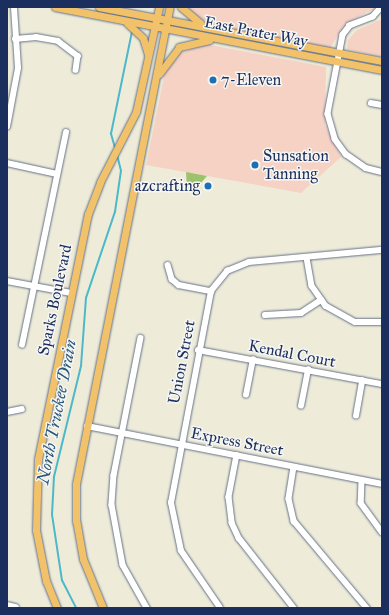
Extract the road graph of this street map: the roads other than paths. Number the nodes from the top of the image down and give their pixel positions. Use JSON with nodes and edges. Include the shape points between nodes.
{"nodes":[{"id":1,"x":14,"y":7,"type":"edge"},
{"id":2,"x":55,"y":7,"type":"edge"},
{"id":3,"x":99,"y":7,"type":"edge"},
{"id":4,"x":141,"y":7,"type":"edge"},
{"id":5,"x":159,"y":7,"type":"edge"},
{"id":6,"x":170,"y":7,"type":"edge"},
{"id":7,"x":181,"y":7,"type":"edge"},
{"id":8,"x":382,"y":7,"type":"edge"},
{"id":9,"x":130,"y":12,"type":"junction"},
{"id":10,"x":157,"y":17,"type":"junction"},
{"id":11,"x":168,"y":19,"type":"junction"},
{"id":12,"x":123,"y":21,"type":"junction"},
{"id":13,"x":155,"y":28,"type":"junction"},
{"id":14,"x":210,"y":28,"type":"junction"},
{"id":15,"x":166,"y":30,"type":"junction"},
{"id":16,"x":15,"y":40,"type":"junction"},
{"id":17,"x":224,"y":40,"type":"junction"},
{"id":18,"x":338,"y":53,"type":"junction"},
{"id":19,"x":149,"y":58,"type":"junction"},
{"id":20,"x":382,"y":61,"type":"edge"},
{"id":21,"x":336,"y":62,"type":"junction"},
{"id":22,"x":76,"y":70,"type":"dead end"},
{"id":23,"x":382,"y":70,"type":"edge"},
{"id":24,"x":156,"y":80,"type":"junction"},
{"id":25,"x":371,"y":103,"type":"dead end"},
{"id":26,"x":382,"y":105,"type":"edge"},
{"id":27,"x":7,"y":127,"type":"edge"},
{"id":28,"x":66,"y":132,"type":"dead end"},
{"id":29,"x":7,"y":164,"type":"edge"},
{"id":30,"x":382,"y":172,"type":"edge"},
{"id":31,"x":57,"y":174,"type":"junction"},
{"id":32,"x":382,"y":250,"type":"edge"},
{"id":33,"x":307,"y":258,"type":"junction"},
{"id":34,"x":168,"y":265,"type":"dead end"},
{"id":35,"x":7,"y":281,"type":"edge"},
{"id":36,"x":34,"y":286,"type":"junction"},
{"id":37,"x":211,"y":291,"type":"junction"},
{"id":38,"x":71,"y":293,"type":"junction"},
{"id":39,"x":321,"y":300,"type":"junction"},
{"id":40,"x":265,"y":316,"type":"dead end"},
{"id":41,"x":382,"y":322,"type":"edge"},
{"id":42,"x":141,"y":338,"type":"dead end"},
{"id":43,"x":22,"y":345,"type":"dead end"},
{"id":44,"x":198,"y":350,"type":"junction"},
{"id":45,"x":253,"y":360,"type":"junction"},
{"id":46,"x":308,"y":370,"type":"junction"},
{"id":47,"x":362,"y":381,"type":"junction"},
{"id":48,"x":382,"y":384,"type":"edge"},
{"id":49,"x":246,"y":395,"type":"dead end"},
{"id":50,"x":301,"y":406,"type":"dead end"},
{"id":51,"x":22,"y":409,"type":"dead end"},
{"id":52,"x":7,"y":412,"type":"edge"},
{"id":53,"x":356,"y":416,"type":"dead end"},
{"id":54,"x":87,"y":426,"type":"junction"},
{"id":55,"x":122,"y":432,"type":"junction"},
{"id":56,"x":180,"y":444,"type":"junction"},
{"id":57,"x":237,"y":455,"type":"junction"},
{"id":58,"x":294,"y":467,"type":"junction"},
{"id":59,"x":362,"y":480,"type":"junction"},
{"id":60,"x":382,"y":484,"type":"edge"},
{"id":61,"x":382,"y":532,"type":"edge"},
{"id":62,"x":7,"y":605,"type":"edge"},
{"id":63,"x":16,"y":607,"type":"edge"},
{"id":64,"x":57,"y":608,"type":"edge"},
{"id":65,"x":103,"y":608,"type":"edge"},
{"id":66,"x":147,"y":608,"type":"edge"},
{"id":67,"x":220,"y":608,"type":"edge"},
{"id":68,"x":294,"y":608,"type":"edge"},
{"id":69,"x":367,"y":608,"type":"edge"}],
"edges":[{"from":1,"to":16,"type":"street"},
{"from":2,"to":12,"type":"main road","name":"East Prater Way"},
{"from":3,"to":9,"type":"main road","name":"East Prater Way"},
{"from":4,"to":9,"type":"main road"},
{"from":5,"to":10,"type":"main road","name":"Sparks Boulevard"},
{"from":6,"to":11,"type":"main road"},
{"from":7,"to":14,"type":"main road","via":[[193,19]]},
{"from":8,"to":18,"type":"street","via":[[372,17],[346,30]]},
{"from":9,"to":10,"type":"main road","name":"East Prater Way"},
{"from":10,"to":11,"type":"main road","name":"East Prater Way"},
{"from":10,"to":13,"type":"main road","name":"Sparks Boulevard"},
{"from":11,"to":14,"type":"main road","name":"East Prater Way"},
{"from":11,"to":15,"type":"main road"},
{"from":12,"to":13,"type":"main road","name":"East Prater Way"},
{"from":12,"to":19,"type":"main road","via":[[143,38]]},
{"from":13,"to":15,"type":"main road","name":"East Prater Way"},
{"from":13,"to":19,"type":"main road","name":"Sparks Boulevard"},
{"from":14,"to":18,"type":"main road","name":"East Prater Way"},
{"from":15,"to":17,"type":"main road","name":"East Prater Way"},
{"from":15,"to":24,"type":"main road"},
{"from":16,"to":22,"type":"street","via":[[36,37],[58,41],[78,56]]},
{"from":16,"to":27,"type":"street","via":[[17,78]]},
{"from":17,"to":21,"type":"main road","name":"East Prater Way"},
{"from":17,"to":24,"type":"main road","via":[[194,42],[179,48]]},
{"from":18,"to":20,"type":"main road","name":"East Prater Way"},
{"from":18,"to":21,"type":"street"},
{"from":19,"to":38,"type":"main road","name":"Sparks Boulevard","via":[[140,100],[88,214]]},
{"from":21,"to":23,"type":"main road","name":"East Prater Way"},
{"from":21,"to":30,"type":"street","via":[[328,106],[332,131],[352,160]]},
{"from":24,"to":54,"type":"main road"},
{"from":25,"to":26,"type":"street"},
{"from":28,"to":31,"type":"street"},
{"from":29,"to":31,"type":"street"},
{"from":31,"to":36,"type":"street"},
{"from":32,"to":33,"type":"street","name":"Union Street"},
{"from":33,"to":37,"type":"street","name":"Union Street","via":[[241,264],[221,276]]},
{"from":33,"to":39,"type":"street","via":[[310,278]]},
{"from":34,"to":37,"type":"street","via":[[172,278],[179,285]]},
{"from":35,"to":36,"type":"street"},
{"from":36,"to":38,"type":"street"},
{"from":36,"to":43,"type":"street"},
{"from":37,"to":44,"type":"street","name":"Union Street"},
{"from":38,"to":64,"type":"main road","name":"Sparks Boulevard","via":[[34,483],[38,552]]},
{"from":39,"to":40,"type":"street","via":[[301,313]]},
{"from":39,"to":41,"type":"street","via":[[348,320]]},
{"from":42,"to":55,"type":"street"},
{"from":44,"to":45,"type":"street","name":"Kendal Court"},
{"from":44,"to":56,"type":"street","name":"Union Street"},
{"from":45,"to":46,"type":"street","name":"Kendal Court"},
{"from":45,"to":49,"type":"street"},
{"from":46,"to":47,"type":"street","name":"Kendal Court"},
{"from":46,"to":50,"type":"street"},
{"from":47,"to":48,"type":"street","name":"Kendal Court"},
{"from":47,"to":53,"type":"street"},
{"from":51,"to":52,"type":"street"},
{"from":54,"to":55,"type":"street","name":"Express Street"},
{"from":54,"to":65,"type":"main road","via":[[76,484],[76,521],[83,559]]},
{"from":55,"to":56,"type":"street","name":"Express Street"},
{"from":55,"to":66,"type":"street","via":[[113,482],[113,521],[123,565]]},
{"from":56,"to":57,"type":"street","name":"Express Street"},
{"from":56,"to":67,"type":"street","name":"Union Street","via":[[171,490],[173,528],[186,561]]},
{"from":57,"to":58,"type":"street","name":"Express Street"},
{"from":57,"to":68,"type":"street","via":[[229,497],[232,523],[240,538]]},
{"from":58,"to":59,"type":"street","name":"Express Street"},
{"from":58,"to":69,"type":"street","via":[[289,499],[294,521]]},
{"from":59,"to":60,"type":"street","name":"Express Street"},
{"from":59,"to":61,"type":"street","via":[[361,503]]},
{"from":62,"to":63,"type":"street"}]}
